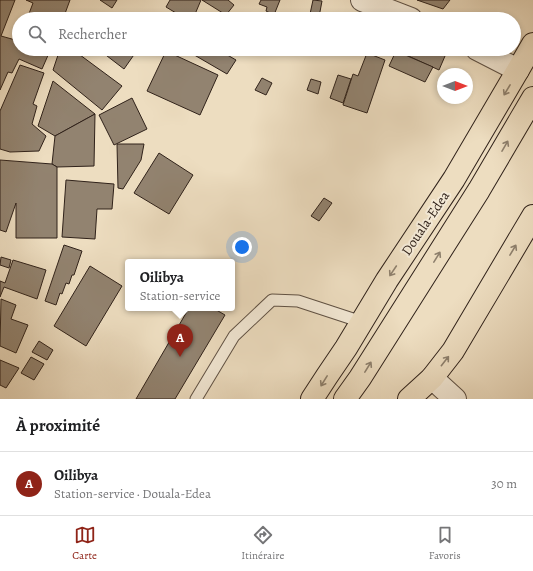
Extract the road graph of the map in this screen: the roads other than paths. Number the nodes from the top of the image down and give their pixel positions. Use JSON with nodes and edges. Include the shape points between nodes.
{"nodes":[{"id":1,"x":362,"y":0,"type":"edge"},
{"id":2,"x":393,"y":12,"type":"edge"},
{"id":3,"x":533,"y":44,"type":"edge"},
{"id":4,"x":491,"y":56,"type":"edge"},
{"id":5,"x":518,"y":70,"type":"junction"},
{"id":6,"x":533,"y":98,"type":"edge"},
{"id":7,"x":533,"y":216,"type":"edge"},
{"id":8,"x":362,"y":322,"type":"junction"},
{"id":9,"x":432,"y":378,"type":"junction"},
{"id":10,"x":196,"y":399,"type":"edge"},
{"id":11,"x":312,"y":399,"type":"edge"},
{"id":12,"x":346,"y":399,"type":"edge"},
{"id":13,"x":409,"y":399,"type":"edge"},
{"id":14,"x":455,"y":399,"type":"edge"}],
"edges":[{"from":1,"to":2,"type":"street"},
{"from":3,"to":5,"type":"highway","name":"Douala-Edea"},
{"from":4,"to":5,"type":"street"},
{"from":5,"to":8,"type":"highway","name":"Douala-Edea","one_way":true,"via":[[454,179]]},
{"from":12,"to":6,"type":"highway","name":"Douala-Edea","one_way":true,"via":[[479,190]]},
{"from":9,"to":7,"type":"highway","one_way":true,"via":[[453,351]]},
{"from":8,"to":10,"type":"lane","via":[[298,301],[272,300],[234,336]]},
{"from":8,"to":11,"type":"highway","name":"Douala-Edea","one_way":true},
{"from":9,"to":13,"type":"highway"},
{"from":9,"to":14,"type":"street"}]}
